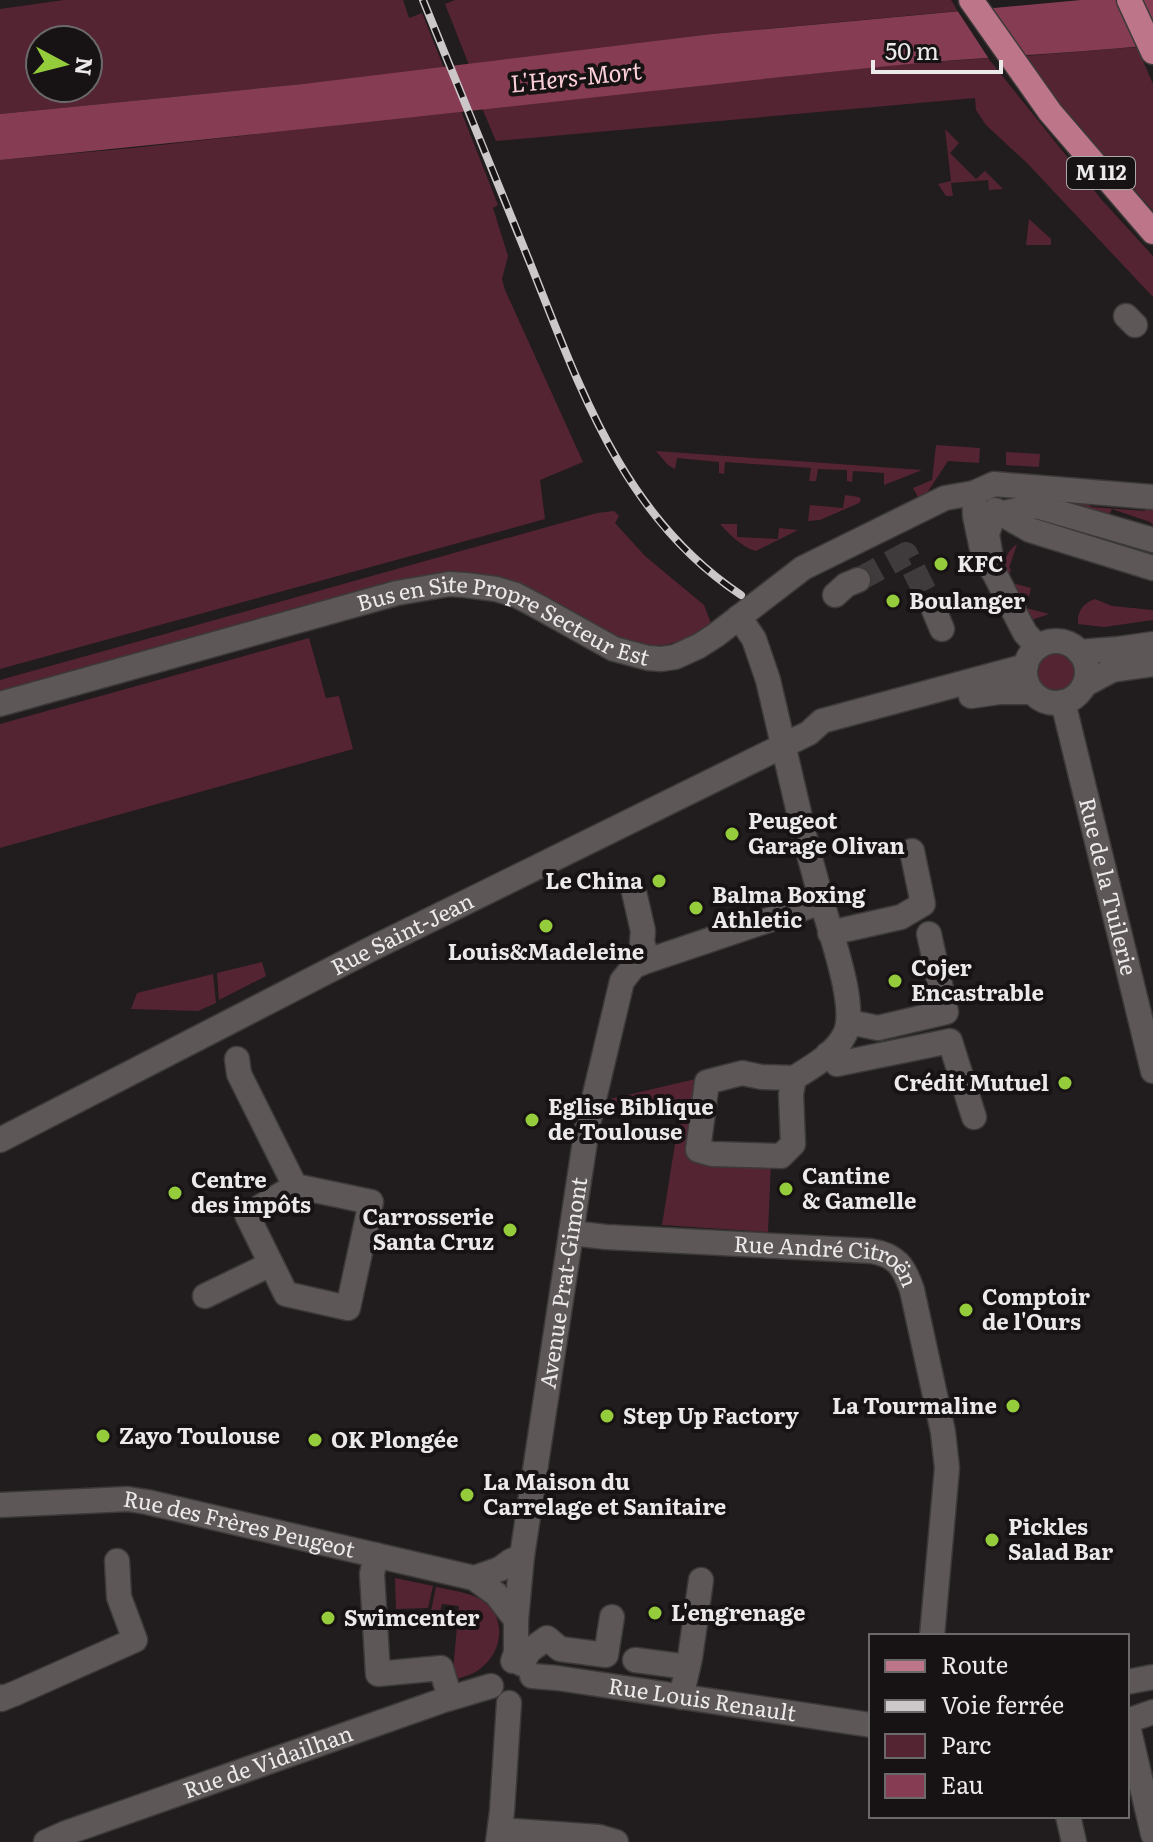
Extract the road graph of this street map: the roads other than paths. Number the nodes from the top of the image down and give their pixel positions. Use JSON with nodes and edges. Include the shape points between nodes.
{"nodes":[{"id":1,"x":971,"y":0,"type":"edge"},
{"id":2,"x":1129,"y":0,"type":"edge"},
{"id":3,"x":1153,"y":52,"type":"edge"},
{"id":4,"x":1153,"y":232,"type":"edge"},
{"id":5,"x":974,"y":493,"type":"junction"},
{"id":6,"x":1153,"y":497,"type":"edge"},
{"id":7,"x":999,"y":514,"type":"junction"},
{"id":8,"x":1153,"y":540,"type":"edge"},
{"id":9,"x":1153,"y":568,"type":"edge"},
{"id":10,"x":993,"y":571,"type":"junction"},
{"id":11,"x":858,"y":580,"type":"tunnel mouth"},
{"id":12,"x":835,"y":595,"type":"dead end"},
{"id":13,"x":739,"y":617,"type":"junction"},
{"id":14,"x":1153,"y":644,"type":"edge"},
{"id":15,"x":1079,"y":652,"type":"junction"},
{"id":16,"x":1032,"y":657,"type":"junction"},
{"id":17,"x":1153,"y":664,"type":"edge"},
{"id":18,"x":1084,"y":685,"type":"junction"},
{"id":19,"x":1032,"y":692,"type":"junction"},
{"id":20,"x":1063,"y":702,"type":"junction"},
{"id":21,"x":0,"y":704,"type":"edge"},
{"id":22,"x":809,"y":733,"type":"junction"},
{"id":23,"x":784,"y":745,"type":"junction"},
{"id":24,"x":912,"y":851,"type":"dead end"},
{"id":25,"x":634,"y":892,"type":"dead end"},
{"id":26,"x":822,"y":902,"type":"junction"},
{"id":27,"x":830,"y":933,"type":"junction"},
{"id":28,"x":929,"y":934,"type":"dead end"},
{"id":29,"x":649,"y":960,"type":"junction"},
{"id":30,"x":849,"y":1022,"type":"junction"},
{"id":31,"x":828,"y":1054,"type":"junction"},
{"id":32,"x":237,"y":1059,"type":"dead end"},
{"id":33,"x":1153,"y":1071,"type":"edge"},
{"id":34,"x":794,"y":1078,"type":"junction"},
{"id":35,"x":974,"y":1117,"type":"dead end"},
{"id":36,"x":0,"y":1140,"type":"edge"},
{"id":37,"x":295,"y":1186,"type":"junction"},
{"id":38,"x":571,"y":1233,"type":"junction"},
{"id":39,"x":271,"y":1264,"type":"junction"},
{"id":40,"x":205,"y":1296,"type":"dead end"},
{"id":41,"x":0,"y":1505,"type":"edge"},
{"id":42,"x":376,"y":1555,"type":"junction"},
{"id":43,"x":522,"y":1556,"type":"junction"},
{"id":44,"x":117,"y":1561,"type":"dead end"},
{"id":45,"x":474,"y":1578,"type":"junction"},
{"id":46,"x":701,"y":1580,"type":"dead end"},
{"id":47,"x":612,"y":1617,"type":"dead end"},
{"id":48,"x":516,"y":1620,"type":"junction"},
{"id":49,"x":932,"y":1634,"type":"edge"},
{"id":50,"x":635,"y":1660,"type":"dead end"},
{"id":51,"x":522,"y":1667,"type":"junction"},
{"id":52,"x":688,"y":1667,"type":"junction"},
{"id":53,"x":1153,"y":1677,"type":"edge"},
{"id":54,"x":1129,"y":1682,"type":"edge"},
{"id":55,"x":500,"y":1694,"type":"junction"},
{"id":56,"x":0,"y":1697,"type":"edge"},
{"id":57,"x":681,"y":1697,"type":"junction"},
{"id":58,"x":450,"y":1698,"type":"junction"},
{"id":59,"x":1153,"y":1712,"type":"edge"},
{"id":60,"x":1129,"y":1720,"type":"edge"},
{"id":61,"x":869,"y":1725,"type":"edge"},
{"id":62,"x":1129,"y":1730,"type":"edge"},
{"id":63,"x":1068,"y":1818,"type":"edge"},
{"id":64,"x":1153,"y":1834,"type":"edge"},
{"id":65,"x":499,"y":1836,"type":"edge"},
{"id":66,"x":46,"y":1842,"type":"edge"},
{"id":67,"x":616,"y":1842,"type":"edge"},
{"id":68,"x":1074,"y":1842,"type":"edge"}],
"edges":[{"from":1,"to":4,"type":"main road","number":"M 112","via":[[1050,112]]},
{"from":2,"to":3,"type":"main road"},
{"from":5,"to":6,"type":"street","name":"Bus en Site Propre Secteur Est","via":[[994,484]]},
{"from":5,"to":7,"type":"street"},
{"from":5,"to":10,"type":"street","via":[[982,549]]},
{"from":5,"to":13,"type":"street","name":"Bus en Site Propre Secteur Est","via":[[945,498],[803,568]]},
{"from":7,"to":8,"type":"street","via":[[1036,506]]},
{"from":7,"to":9,"type":"street","via":[[1030,530]]},
{"from":7,"to":10,"type":"street","via":[[987,534]]},
{"from":10,"to":16,"type":"street"},
{"from":11,"to":12,"type":"street"},
{"from":13,"to":21,"type":"street","name":"Bus en Site Propre Secteur Est","via":[[686,653],[648,658],[614,649],[516,595],[479,586],[435,586]]},
{"from":13,"to":23,"type":"street","via":[[768,654]]},
{"from":14,"to":15,"type":"street"},
{"from":15,"to":16,"type":"street","via":[[1054,642]]},
{"from":15,"to":18,"type":"street","via":[[1087,668]]},
{"from":16,"to":19,"type":"street","via":[[1026,680]]},
{"from":16,"to":22,"type":"street","name":"Rue Saint-Jean","via":[[995,676],[822,721]]},
{"from":17,"to":18,"type":"street","via":[[1112,670]]},
{"from":18,"to":20,"type":"street"},
{"from":19,"to":20,"type":"street","via":[[1046,702]]},
{"from":19,"to":22,"type":"street","name":"Rue Saint-Jean","via":[[976,695]]},
{"from":20,"to":33,"type":"street","name":"Rue de la Tuilerie"},
{"from":22,"to":23,"type":"street","name":"Rue Saint-Jean"},
{"from":23,"to":26,"type":"street"},
{"from":23,"to":36,"type":"street","name":"Rue Saint-Jean"},
{"from":24,"to":27,"type":"street","via":[[923,904],[901,917]]},
{"from":25,"to":29,"type":"street"},
{"from":26,"to":27,"type":"street"},
{"from":26,"to":29,"type":"street","name":"Avenue Prat-Gimont"},
{"from":27,"to":30,"type":"street"},
{"from":28,"to":30,"type":"street","via":[[946,1012],[878,1028]]},
{"from":29,"to":38,"type":"street","name":"Avenue Prat-Gimont","via":[[628,972],[618,993],[587,1128]]},
{"from":30,"to":31,"type":"street"},
{"from":31,"to":34,"type":"street"},
{"from":31,"to":35,"type":"street","via":[[837,1064],[950,1041]]},
{"from":32,"to":37,"type":"street","via":[[239,1074]]},
{"from":34,"to":34,"type":"street","via":[[793,1144],[781,1156],[698,1150],[707,1082],[742,1073]]},
{"from":37,"to":39,"type":"street","via":[[247,1215]]},
{"from":37,"to":39,"type":"street","via":[[371,1202],[348,1308],[286,1294]]},
{"from":38,"to":43,"type":"street","name":"Avenue Prat-Gimont"},
{"from":38,"to":49,"type":"street","name":"Rue André Citroën","via":[[871,1251],[899,1263],[912,1290],[947,1468]]},
{"from":39,"to":40,"type":"street"},
{"from":41,"to":42,"type":"street","name":"Rue des Frères Peugeot","via":[[128,1499]]},
{"from":42,"to":45,"type":"street","name":"Rue des Frères Peugeot"},
{"from":42,"to":58,"type":"street","via":[[372,1574],[378,1674],[441,1668]]},
{"from":43,"to":45,"type":"street"},
{"from":43,"to":48,"type":"street","name":"Avenue Prat-Gimont"},
{"from":44,"to":56,"type":"street","via":[[119,1597],[135,1640]]},
{"from":45,"to":48,"type":"street","name":"Rue des Frères Peugeot","via":[[496,1594]]},
{"from":46,"to":52,"type":"street"},
{"from":47,"to":51,"type":"street","via":[[606,1655],[560,1649],[547,1638],[529,1651]]},
{"from":48,"to":51,"type":"street","name":"Avenue Prat-Gimont","via":[[516,1653]]},
{"from":50,"to":52,"type":"street"},
{"from":51,"to":55,"type":"street","via":[[508,1661],[498,1666],[492,1675]]},
{"from":51,"to":55,"type":"street","via":[[531,1690],[527,1696],[516,1702]]},
{"from":51,"to":57,"type":"street","name":"Rue Louis Renault","via":[[557,1678]]},
{"from":52,"to":57,"type":"street"},
{"from":53,"to":54,"type":"street"},
{"from":55,"to":58,"type":"street","name":"Rue de Vidailhan"},
{"from":55,"to":65,"type":"street"},
{"from":57,"to":61,"type":"street","name":"Rue Louis Renault"},
{"from":58,"to":66,"type":"street","name":"Rue de Vidailhan"},
{"from":59,"to":60,"type":"street"},
{"from":62,"to":64,"type":"street"},
{"from":63,"to":68,"type":"street"},
{"from":65,"to":67,"type":"street","via":[[599,1837]]}]}
